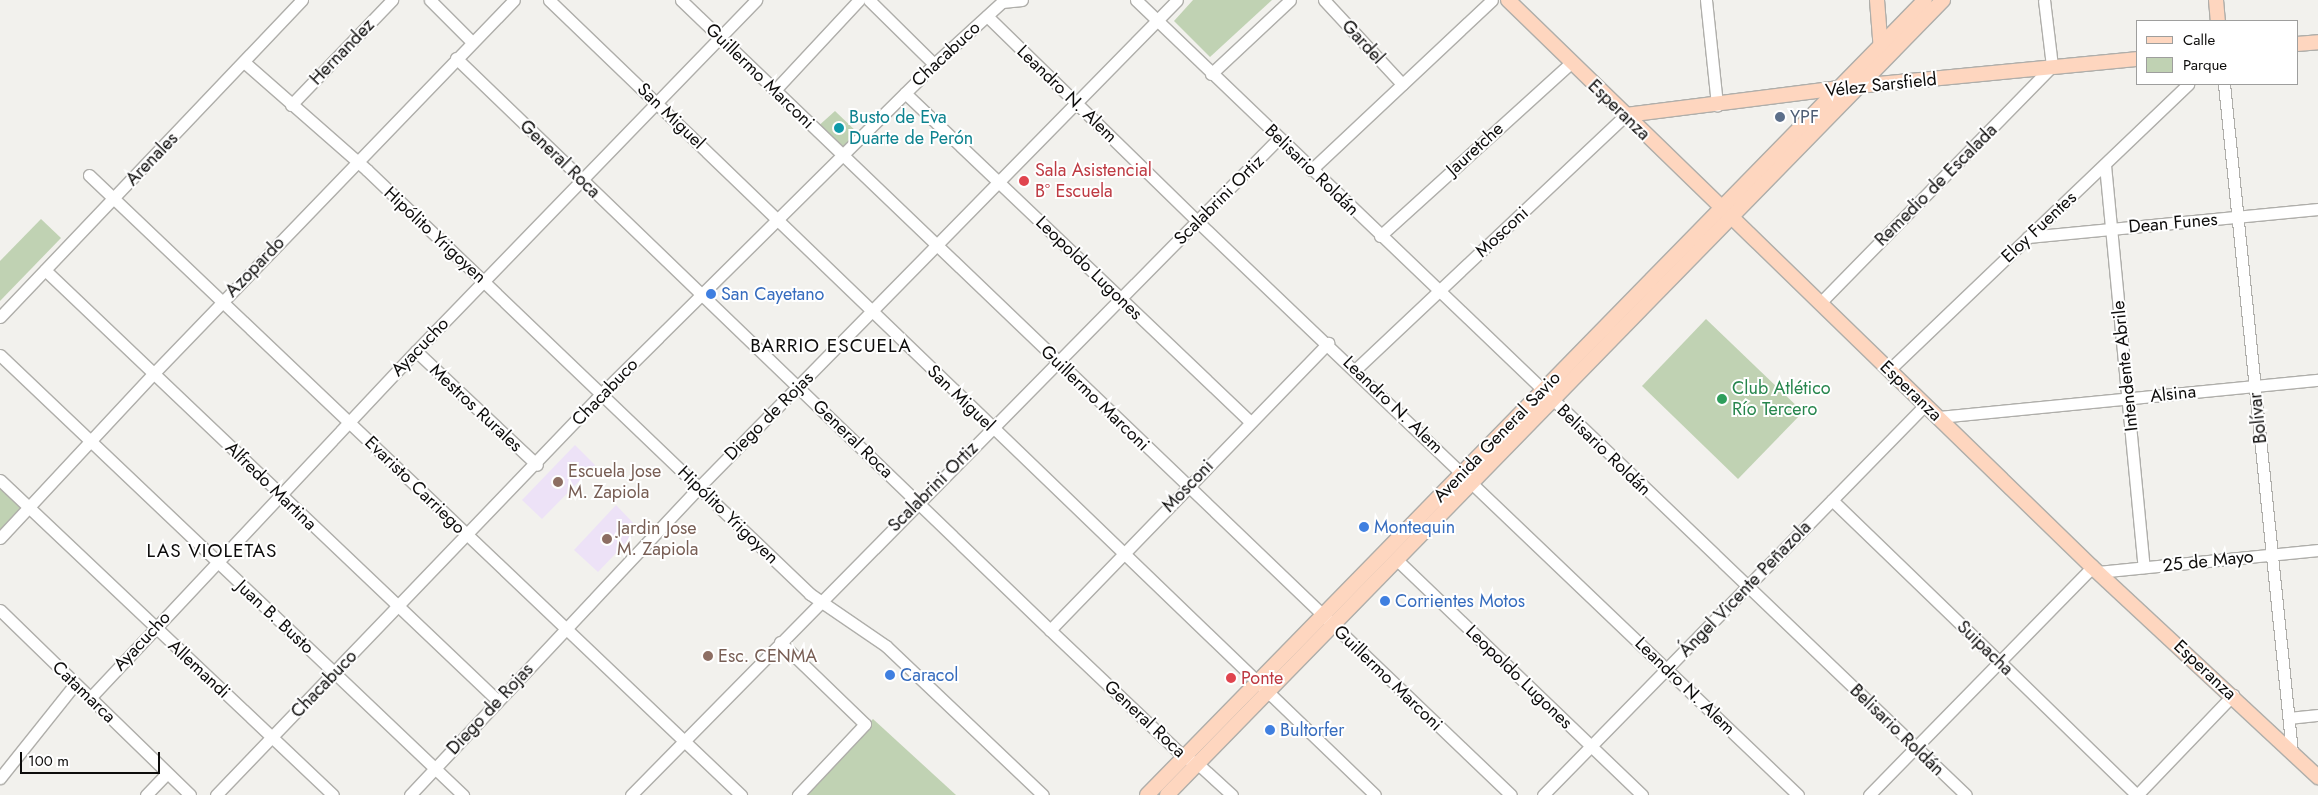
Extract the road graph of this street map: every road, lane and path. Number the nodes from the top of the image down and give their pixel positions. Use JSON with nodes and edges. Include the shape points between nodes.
{"nodes":[{"id":1,"x":302,"y":0,"type":"edge"},
{"id":2,"x":392,"y":0,"type":"edge"},
{"id":3,"x":430,"y":0,"type":"edge"},
{"id":4,"x":514,"y":0,"type":"edge"},
{"id":5,"x":549,"y":0,"type":"edge"},
{"id":6,"x":681,"y":0,"type":"edge"},
{"id":7,"x":756,"y":0,"type":"edge"},
{"id":8,"x":859,"y":0,"type":"edge"},
{"id":9,"x":869,"y":0,"type":"edge"},
{"id":10,"x":1022,"y":0,"type":"edge"},
{"id":11,"x":1136,"y":0,"type":"edge"},
{"id":12,"x":1177,"y":0,"type":"edge"},
{"id":13,"x":1290,"y":0,"type":"edge"},
{"id":14,"x":1324,"y":0,"type":"edge"},
{"id":15,"x":1492,"y":0,"type":"edge"},
{"id":16,"x":1508,"y":0,"type":"edge"},
{"id":17,"x":1706,"y":0,"type":"edge"},
{"id":18,"x":1877,"y":0,"type":"edge"},
{"id":19,"x":1925,"y":0,"type":"edge"},
{"id":20,"x":1943,"y":0,"type":"edge"},
{"id":21,"x":2044,"y":0,"type":"edge"},
{"id":22,"x":2216,"y":0,"type":"edge"},
{"id":23,"x":1003,"y":1,"type":"edge"},
{"id":24,"x":987,"y":16,"type":"junction"},
{"id":25,"x":2218,"y":20,"type":"edge"},
{"id":26,"x":1157,"y":22,"type":"junction"},
{"id":27,"x":720,"y":38,"type":"junction"},
{"id":28,"x":472,"y":42,"type":"junction"},
{"id":29,"x":2318,"y":42,"type":"edge"},
{"id":30,"x":2298,"y":44,"type":"edge"},
{"id":31,"x":1881,"y":45,"type":"junction"},
{"id":32,"x":456,"y":58,"type":"junction"},
{"id":33,"x":2136,"y":59,"type":"edge"},
{"id":34,"x":244,"y":62,"type":"junction"},
{"id":35,"x":1882,"y":62,"type":"junction"},
{"id":36,"x":1571,"y":63,"type":"junction"},
{"id":37,"x":934,"y":64,"type":"junction"},
{"id":38,"x":2052,"y":66,"type":"junction"},
{"id":39,"x":1211,"y":74,"type":"junction"},
{"id":40,"x":1402,"y":84,"type":"junction"},
{"id":41,"x":2187,"y":85,"type":"edge"},
{"id":42,"x":2224,"y":85,"type":"edge"},
{"id":43,"x":1857,"y":86,"type":"junction"},
{"id":44,"x":1838,"y":89,"type":"junction"},
{"id":45,"x":775,"y":90,"type":"junction"},
{"id":46,"x":905,"y":93,"type":"junction"},
{"id":47,"x":1076,"y":102,"type":"junction"},
{"id":48,"x":658,"y":104,"type":"junction"},
{"id":49,"x":1717,"y":104,"type":"junction"},
{"id":50,"x":291,"y":105,"type":"junction"},
{"id":51,"x":1626,"y":115,"type":"junction"},
{"id":52,"x":1280,"y":138,"type":"junction"},
{"id":53,"x":842,"y":155,"type":"junction"},
{"id":54,"x":356,"y":162,"type":"junction"},
{"id":55,"x":2104,"y":165,"type":"junction"},
{"id":56,"x":1311,"y":170,"type":"junction"},
{"id":57,"x":89,"y":175,"type":"dead end"},
{"id":58,"x":581,"y":180,"type":"junction"},
{"id":59,"x":999,"y":183,"type":"junction"},
{"id":60,"x":113,"y":199,"type":"junction"},
{"id":61,"x":2318,"y":209,"type":"edge"},
{"id":62,"x":1726,"y":214,"type":"junction"},
{"id":63,"x":2238,"y":217,"type":"junction"},
{"id":64,"x":778,"y":221,"type":"junction"},
{"id":65,"x":1197,"y":221,"type":"junction"},
{"id":66,"x":2111,"y":228,"type":"junction"},
{"id":67,"x":1380,"y":236,"type":"junction"},
{"id":68,"x":2028,"y":236,"type":"junction"},
{"id":69,"x":936,"y":245,"type":"junction"},
{"id":70,"x":45,"y":270,"type":"junction"},
{"id":71,"x":484,"y":281,"type":"junction"},
{"id":72,"x":1439,"y":292,"type":"junction"},
{"id":73,"x":701,"y":294,"type":"junction"},
{"id":74,"x":1121,"y":298,"type":"junction"},
{"id":75,"x":222,"y":302,"type":"junction"},
{"id":76,"x":1820,"y":303,"type":"junction"},
{"id":77,"x":871,"y":312,"type":"junction"},
{"id":78,"x":0,"y":317,"type":"edge"},
{"id":79,"x":1328,"y":343,"type":"junction"},
{"id":80,"x":416,"y":351,"type":"junction"},
{"id":81,"x":0,"y":355,"type":"edge"},
{"id":82,"x":1058,"y":362,"type":"junction"},
{"id":83,"x":1355,"y":370,"type":"junction"},
{"id":84,"x":1889,"y":370,"type":"junction"},
{"id":85,"x":154,"y":373,"type":"junction"},
{"id":86,"x":2318,"y":380,"type":"edge"},
{"id":87,"x":798,"y":386,"type":"junction"},
{"id":88,"x":2255,"y":386,"type":"junction"},
{"id":89,"x":602,"y":393,"type":"junction"},
{"id":90,"x":1547,"y":395,"type":"junction"},
{"id":91,"x":2129,"y":399,"type":"junction"},
{"id":92,"x":1926,"y":404,"type":"junction"},
{"id":93,"x":1939,"y":418,"type":"junction"},
{"id":94,"x":349,"y":422,"type":"junction"},
{"id":95,"x":1251,"y":422,"type":"junction"},
{"id":96,"x":992,"y":428,"type":"junction"},
{"id":97,"x":91,"y":442,"type":"junction"},
{"id":98,"x":537,"y":465,"type":"junction"},
{"id":99,"x":1468,"y":477,"type":"junction"},
{"id":100,"x":0,"y":480,"type":"edge"},
{"id":101,"x":1187,"y":486,"type":"junction"},
{"id":102,"x":699,"y":487,"type":"junction"},
{"id":103,"x":279,"y":495,"type":"junction"},
{"id":104,"x":1832,"y":500,"type":"junction"},
{"id":105,"x":918,"y":502,"type":"junction"},
{"id":106,"x":29,"y":508,"type":"junction"},
{"id":107,"x":468,"y":536,"type":"junction"},
{"id":108,"x":0,"y":538,"type":"edge"},
{"id":109,"x":2318,"y":550,"type":"edge"},
{"id":110,"x":1122,"y":554,"type":"junction"},
{"id":111,"x":2272,"y":555,"type":"junction"},
{"id":112,"x":1396,"y":559,"type":"junction"},
{"id":113,"x":216,"y":562,"type":"junction"},
{"id":114,"x":2144,"y":567,"type":"junction"},
{"id":115,"x":2095,"y":569,"type":"junction"},
{"id":116,"x":1747,"y":586,"type":"junction"},
{"id":117,"x":819,"y":602,"type":"junction"},
{"id":118,"x":399,"y":607,"type":"junction"},
{"id":119,"x":0,"y":610,"type":"edge"},
{"id":120,"x":1327,"y":620,"type":"junction"},
{"id":121,"x":154,"y":628,"type":"junction"},
{"id":122,"x":565,"y":630,"type":"junction"},
{"id":123,"x":1050,"y":630,"type":"junction"},
{"id":124,"x":780,"y":642,"type":"junction"},
{"id":125,"x":2000,"y":662,"type":"junction"},
{"id":126,"x":1667,"y":669,"type":"junction"},
{"id":127,"x":334,"y":673,"type":"junction"},
{"id":128,"x":1256,"y":683,"type":"junction"},
{"id":129,"x":75,"y":684,"type":"junction"},
{"id":130,"x":1266,"y":693,"type":"junction"},
{"id":131,"x":2233,"y":695,"type":"junction"},
{"id":132,"x":90,"y":698,"type":"junction"},
{"id":133,"x":498,"y":701,"type":"junction"},
{"id":134,"x":2318,"y":715,"type":"edge"},
{"id":135,"x":2288,"y":718,"type":"junction"},
{"id":136,"x":272,"y":738,"type":"junction"},
{"id":137,"x":684,"y":742,"type":"junction"},
{"id":138,"x":1591,"y":746,"type":"junction"},
{"id":139,"x":1916,"y":747,"type":"junction"},
{"id":140,"x":2292,"y":752,"type":"junction"},
{"id":141,"x":1184,"y":757,"type":"junction"},
{"id":142,"x":1198,"y":764,"type":"junction"},
{"id":143,"x":435,"y":768,"type":"junction"},
{"id":144,"x":167,"y":773,"type":"junction"},
{"id":145,"x":2318,"y":777,"type":"edge"},
{"id":146,"x":0,"y":778,"type":"edge"},
{"id":147,"x":146,"y":795,"type":"edge"},
{"id":148,"x":190,"y":795,"type":"edge"},
{"id":149,"x":216,"y":795,"type":"edge"},
{"id":150,"x":333,"y":795,"type":"edge"},
{"id":151,"x":410,"y":795,"type":"edge"},
{"id":152,"x":463,"y":795,"type":"edge"},
{"id":153,"x":631,"y":795,"type":"edge"},
{"id":154,"x":741,"y":795,"type":"edge"},
{"id":155,"x":798,"y":795,"type":"edge"},
{"id":156,"x":1043,"y":795,"type":"edge"},
{"id":157,"x":1147,"y":795,"type":"edge"},
{"id":158,"x":1168,"y":795,"type":"edge"},
{"id":159,"x":1232,"y":795,"type":"edge"},
{"id":160,"x":1375,"y":795,"type":"edge"},
{"id":161,"x":1511,"y":795,"type":"edge"},
{"id":162,"x":1543,"y":795,"type":"edge"},
{"id":163,"x":1642,"y":795,"type":"edge"},
{"id":164,"x":1798,"y":795,"type":"edge"},
{"id":165,"x":1869,"y":795,"type":"edge"},
{"id":166,"x":1966,"y":795,"type":"edge"},
{"id":167,"x":2137,"y":795,"type":"edge"}],
"edges":[{"from":1,"to":34,"type":"street","name":"Arenales"},
{"from":2,"to":50,"type":"street","name":"Hernandez"},
{"from":3,"to":28,"type":"street"},
{"from":4,"to":28,"type":"street","name":"Azopardo"},
{"from":5,"to":48,"type":"street","name":"San Miguel"},
{"from":6,"to":27,"type":"street","name":"Guillermo Marconi"},
{"from":7,"to":27,"type":"street","name":"Ayacucho"},
{"from":8,"to":45,"type":"street"},
{"from":9,"to":37,"type":"street"},
{"from":10,"to":23,"type":"street"},
{"from":11,"to":26,"type":"street","name":"Belisario Roldán"},
{"from":12,"to":26,"type":"street","name":"Diego de Rojas"},
{"from":13,"to":39,"type":"street"},
{"from":14,"to":40,"type":"street","name":"Gardel"},
{"from":15,"to":40,"type":"street"},
{"from":16,"to":36,"type":"main road","name":"Esperanza"},
{"from":17,"to":49,"type":"street"},
{"from":18,"to":31,"type":"main road"},
{"from":19,"to":31,"type":"main road"},
{"from":20,"to":35,"type":"main road"},
{"from":21,"to":38,"type":"street"},
{"from":22,"to":25,"type":"main road"},
{"from":23,"to":24,"type":"street","name":"Chacabuco"},
{"from":24,"to":37,"type":"street","name":"Chacabuco"},
{"from":24,"to":47,"type":"street","name":"Leandro N. Alem"},
{"from":26,"to":39,"type":"street","name":"Belisario Roldán"},
{"from":26,"to":47,"type":"street","name":"Diego de Rojas"},
{"from":27,"to":45,"type":"street","name":"Guillermo Marconi"},
{"from":27,"to":48,"type":"street","name":"Ayacucho"},
{"from":28,"to":32,"type":"street","name":"Azopardo"},
{"from":29,"to":30,"type":"main road"},
{"from":31,"to":35,"type":"main road"},
{"from":31,"to":44,"type":"main road"},
{"from":32,"to":54,"type":"street","name":"Azopardo"},
{"from":32,"to":58,"type":"street","name":"General Roca"},
{"from":33,"to":38,"type":"main road","name":"Vélez Sarsfield"},
{"from":34,"to":50,"type":"street","name":"Hipólito Yrigoyen"},
{"from":34,"to":60,"type":"street","name":"Arenales"},
{"from":35,"to":43,"type":"main road"},
{"from":36,"to":51,"type":"main road","name":"Esperanza"},
{"from":36,"to":67,"type":"street","name":"Jauretche"},
{"from":37,"to":46,"type":"street","name":"Chacabuco"},
{"from":38,"to":43,"type":"main road","name":"Vélez Sarsfield"},
{"from":38,"to":76,"type":"street","name":"Remedio de Escalada"},
{"from":39,"to":52,"type":"street","name":"Belisario Roldán"},
{"from":40,"to":56,"type":"street"},
{"from":41,"to":55,"type":"street","name":"Eloy Fuentes"},
{"from":42,"to":63,"type":"street","name":"Bolívar"},
{"from":43,"to":44,"type":"main road","name":"Vélez Sarsfield"},
{"from":43,"to":62,"type":"main road"},
{"from":44,"to":49,"type":"main road","name":"Vélez Sarsfield"},
{"from":44,"to":62,"type":"main road"},
{"from":45,"to":53,"type":"street","name":"Guillermo Marconi"},
{"from":46,"to":53,"type":"street","name":"Chacabuco"},
{"from":46,"to":59,"type":"street","name":"Leopoldo Lugones"},
{"from":47,"to":59,"type":"street","name":"Diego de Rojas"},
{"from":47,"to":65,"type":"street","name":"Leandro N. Alem"},
{"from":48,"to":58,"type":"street","name":"Ayacucho"},
{"from":48,"to":64,"type":"street","name":"San Miguel"},
{"from":49,"to":51,"type":"main road","name":"Vélez Sarsfield"},
{"from":50,"to":54,"type":"street","name":"Hipólito Yrigoyen"},
{"from":51,"to":62,"type":"main road","name":"Esperanza"},
{"from":51,"to":72,"type":"street","name":"Mosconi"},
{"from":52,"to":56,"type":"street","name":"Belisario Roldán"},
{"from":52,"to":65,"type":"street","name":"Scalabrini Ortiz"},
{"from":53,"to":64,"type":"street","name":"Chacabuco"},
{"from":53,"to":69,"type":"street","name":"Guillermo Marconi"},
{"from":54,"to":71,"type":"street","name":"Hipólito Yrigoyen"},
{"from":54,"to":75,"type":"street","name":"Azopardo"},
{"from":55,"to":66,"type":"street","name":"Intendente Abrile"},
{"from":55,"to":68,"type":"street","name":"Eloy Fuentes"},
{"from":56,"to":67,"type":"street","name":"Belisario Roldán"},
{"from":57,"to":60,"type":"street","name":"Evaristo Carriego"},
{"from":58,"to":71,"type":"street","name":"Ayacucho"},
{"from":58,"to":73,"type":"street","name":"General Roca"},
{"from":59,"to":69,"type":"street","name":"Diego de Rojas"},
{"from":59,"to":74,"type":"street","name":"Leopoldo Lugones"},
{"from":60,"to":70,"type":"street","name":"Arenales"},
{"from":60,"to":75,"type":"street","name":"Evaristo Carriego"},
{"from":61,"to":63,"type":"street","name":"Dean Funes"},
{"from":62,"to":76,"type":"main road","name":"Esperanza"},
{"from":62,"to":90,"type":"main road","name":"Avenida General Savio"},
{"from":63,"to":66,"type":"street","name":"Dean Funes"},
{"from":63,"to":88,"type":"street","name":"Bolívar"},
{"from":64,"to":73,"type":"street","name":"Chacabuco"},
{"from":64,"to":77,"type":"street","name":"San Miguel"},
{"from":65,"to":74,"type":"street","name":"Scalabrini Ortiz"},
{"from":65,"to":79,"type":"street","name":"Leandro N. Alem"},
{"from":66,"to":68,"type":"street","name":"Dean Funes"},
{"from":66,"to":91,"type":"street","name":"Intendente Abrile"},
{"from":67,"to":72,"type":"street","name":"Belisario Roldán"},
{"from":68,"to":84,"type":"street","name":"Eloy Fuentes"},
{"from":69,"to":77,"type":"street","name":"Diego de Rojas"},
{"from":69,"to":82,"type":"street","name":"Guillermo Marconi"},
{"from":70,"to":78,"type":"street","name":"Arenales"},
{"from":70,"to":85,"type":"street","name":"Alfredo Martina"},
{"from":71,"to":80,"type":"street","name":"Ayacucho"},
{"from":71,"to":89,"type":"street","name":"Hipólito Yrigoyen"},
{"from":72,"to":83,"type":"street","name":"Mosconi"},
{"from":72,"to":90,"type":"street","name":"Belisario Roldán"},
{"from":73,"to":87,"type":"street","name":"General Roca"},
{"from":73,"to":89,"type":"street","name":"Chacabuco"},
{"from":74,"to":82,"type":"street","name":"Scalabrini Ortiz"},
{"from":74,"to":95,"type":"street","name":"Leopoldo Lugones"},
{"from":75,"to":85,"type":"street","name":"Azopardo"},
{"from":75,"to":94,"type":"street","name":"Evaristo Carriego"},
{"from":76,"to":84,"type":"main road","name":"Esperanza"},
{"from":77,"to":87,"type":"street","name":"Diego de Rojas"},
{"from":77,"to":96,"type":"street","name":"San Miguel"},
{"from":79,"to":83,"type":"street","name":"Leandro N. Alem"},
{"from":79,"to":95,"type":"street","name":"Mosconi"},
{"from":80,"to":94,"type":"street","name":"Ayacucho"},
{"from":80,"to":98,"type":"street","name":"Mestros Rurales"},
{"from":81,"to":97,"type":"street","name":"Juan B. Busto"},
{"from":82,"to":96,"type":"street","name":"Scalabrini Ortiz"},
{"from":82,"to":101,"type":"street","name":"Guillermo Marconi"},
{"from":83,"to":99,"type":"street","name":"Leandro N. Alem"},
{"from":84,"to":92,"type":"main road","name":"Esperanza"},
{"from":85,"to":97,"type":"street","name":"Azopardo"},
{"from":85,"to":103,"type":"street","name":"Alfredo Martina"},
{"from":86,"to":88,"type":"street","name":"Alsina"},
{"from":87,"to":102,"type":"street","name":"Diego de Rojas"},
{"from":87,"to":105,"type":"street","name":"General Roca"},
{"from":88,"to":91,"type":"street","name":"Alsina"},
{"from":88,"to":111,"type":"street","name":"Bolívar"},
{"from":89,"to":98,"type":"street","name":"Chacabuco"},
{"from":89,"to":102,"type":"street","name":"Hipólito Yrigoyen"},
{"from":90,"to":99,"type":"main road","name":"Avenida General Savio"},
{"from":90,"to":116,"type":"street","name":"Belisario Roldán"},
{"from":91,"to":93,"type":"street","name":"Alsina"},
{"from":91,"to":114,"type":"street","name":"Intendente Abrile"},
{"from":92,"to":93,"type":"main road","name":"Esperanza"},
{"from":92,"to":104,"type":"street","name":"Ángel Vicente Peñazola"},
{"from":93,"to":115,"type":"main road","name":"Esperanza"},
{"from":94,"to":103,"type":"street","name":"Ayacucho"},
{"from":94,"to":107,"type":"street","name":"Evaristo Carriego"},
{"from":95,"to":101,"type":"street","name":"Mosconi"},
{"from":96,"to":105,"type":"street","name":"Scalabrini Ortiz"},
{"from":96,"to":110,"type":"street","name":"San Miguel"},
{"from":97,"to":106,"type":"street","name":"Azopardo"},
{"from":97,"to":113,"type":"street","name":"Juan B. Busto"},
{"from":98,"to":107,"type":"street","name":"Chacabuco"},
{"from":99,"to":112,"type":"main road","name":"Avenida General Savio"},
{"from":99,"to":120,"type":"main road","name":"Avenida General Savio"},
{"from":99,"to":126,"type":"street","name":"Leandro N. Alem"},
{"from":100,"to":106,"type":"street","name":"Allemandi"},
{"from":101,"to":110,"type":"street","name":"Mosconi"},
{"from":101,"to":120,"type":"street","name":"Guillermo Marconi"},
{"from":102,"to":117,"type":"street","name":"Hipólito Yrigoyen"},
{"from":102,"to":122,"type":"street","name":"Diego de Rojas"},
{"from":103,"to":113,"type":"street","name":"Ayacucho"},
{"from":103,"to":118,"type":"street","name":"Alfredo Martina"},
{"from":104,"to":116,"type":"street","name":"Ángel Vicente Peñazola"},
{"from":104,"to":125,"type":"street","name":"Suipacha"},
{"from":105,"to":117,"type":"street","name":"Scalabrini Ortiz"},
{"from":105,"to":123,"type":"street","name":"General Roca"},
{"from":106,"to":108,"type":"street","name":"Azopardo"},
{"from":106,"to":121,"type":"street","name":"Allemandi"},
{"from":107,"to":118,"type":"street","name":"Chacabuco"},
{"from":107,"to":122,"type":"street","name":"Evaristo Carriego"},
{"from":109,"to":111,"type":"street","name":"25 de Mayo"},
{"from":110,"to":123,"type":"street","name":"Mosconi"},
{"from":110,"to":128,"type":"street","name":"San Miguel"},
{"from":111,"to":114,"type":"street","name":"25 de Mayo"},
{"from":111,"to":135,"type":"street","name":"Bolívar"},
{"from":112,"to":120,"type":"main road","name":"Avenida General Savio"},
{"from":112,"to":138,"type":"street","name":"Leopoldo Lugones"},
{"from":113,"to":121,"type":"street","name":"Ayacucho"},
{"from":113,"to":127,"type":"street","name":"Juan B. Busto"},
{"from":114,"to":115,"type":"street","name":"25 de Mayo"},
{"from":115,"to":125,"type":"street"},
{"from":115,"to":131,"type":"main road","name":"Esperanza"},
{"from":116,"to":126,"type":"street","name":"Ángel Vicente Peñazola"},
{"from":116,"to":139,"type":"street","name":"Belisario Roldán"},
{"from":117,"to":124,"type":"street","name":"Scalabrini Ortiz"},
{"from":117,"to":156,"type":"street","name":"Hipólito Yrigoyen","via":[[886,646]]},
{"from":118,"to":127,"type":"street","name":"Chacabuco"},
{"from":118,"to":133,"type":"street","name":"Alfredo Martina"},
{"from":119,"to":129,"type":"street","name":"Catamarca"},
{"from":120,"to":128,"type":"main road","name":"Avenida General Savio"},
{"from":120,"to":130,"type":"main road","name":"Avenida General Savio"},
{"from":120,"to":161,"type":"street","name":"Guillermo Marconi"},
{"from":121,"to":132,"type":"street","name":"Ayacucho"},
{"from":121,"to":136,"type":"street","name":"Allemandi"},
{"from":122,"to":133,"type":"street","name":"Diego de Rojas"},
{"from":122,"to":137,"type":"street","name":"Evaristo Carriego"},
{"from":123,"to":141,"type":"street","name":"General Roca"},
{"from":124,"to":137,"type":"street","name":"Scalabrini Ortiz"},
{"from":124,"to":155,"type":"street","via":[[865,724]]},
{"from":125,"to":139,"type":"street"},
{"from":125,"to":167,"type":"street","name":"Suipacha"},
{"from":126,"to":138,"type":"street","name":"Ángel Vicente Peñazola"},
{"from":126,"to":164,"type":"street","name":"Leandro N. Alem"},
{"from":127,"to":136,"type":"street","name":"Chacabuco"},
{"from":127,"to":143,"type":"street","name":"Juan B. Busto"},
{"from":128,"to":130,"type":"street","name":"San Miguel"},
{"from":128,"to":141,"type":"main road","name":"Avenida General Savio"},
{"from":129,"to":132,"type":"street","name":"Catamarca"},
{"from":129,"to":146,"type":"street"},
{"from":130,"to":142,"type":"main road","name":"Avenida General Savio"},
{"from":130,"to":160,"type":"street","name":"San Miguel"},
{"from":131,"to":140,"type":"main road","name":"Esperanza"},
{"from":131,"to":167,"type":"street"},
{"from":132,"to":144,"type":"street","name":"Catamarca"},
{"from":133,"to":143,"type":"street","name":"Diego de Rojas"},
{"from":134,"to":135,"type":"street"},
{"from":135,"to":140,"type":"street","name":"Bolívar"},
{"from":136,"to":149,"type":"street","name":"Chacabuco"},
{"from":136,"to":150,"type":"street","name":"Allemandi"},
{"from":137,"to":153,"type":"street","name":"Scalabrini Ortiz"},
{"from":137,"to":154,"type":"street","name":"Evaristo Carriego"},
{"from":138,"to":162,"type":"street","name":"Ángel Vicente Peñazola"},
{"from":138,"to":163,"type":"street","name":"Leopoldo Lugones"},
{"from":139,"to":165,"type":"street"},
{"from":139,"to":166,"type":"street","name":"Belisario Roldán"},
{"from":140,"to":145,"type":"main road","name":"Esperanza"},
{"from":141,"to":142,"type":"street","name":"General Roca"},
{"from":141,"to":157,"type":"main road","name":"Avenida General Savio"},
{"from":142,"to":158,"type":"main road","name":"Avenida General Savio"},
{"from":142,"to":159,"type":"street","name":"General Roca"},
{"from":143,"to":151,"type":"street","name":"Diego de Rojas"},
{"from":143,"to":152,"type":"street","name":"Juan B. Busto"},
{"from":144,"to":147,"type":"street"},
{"from":144,"to":148,"type":"street","name":"Catamarca"}]}
